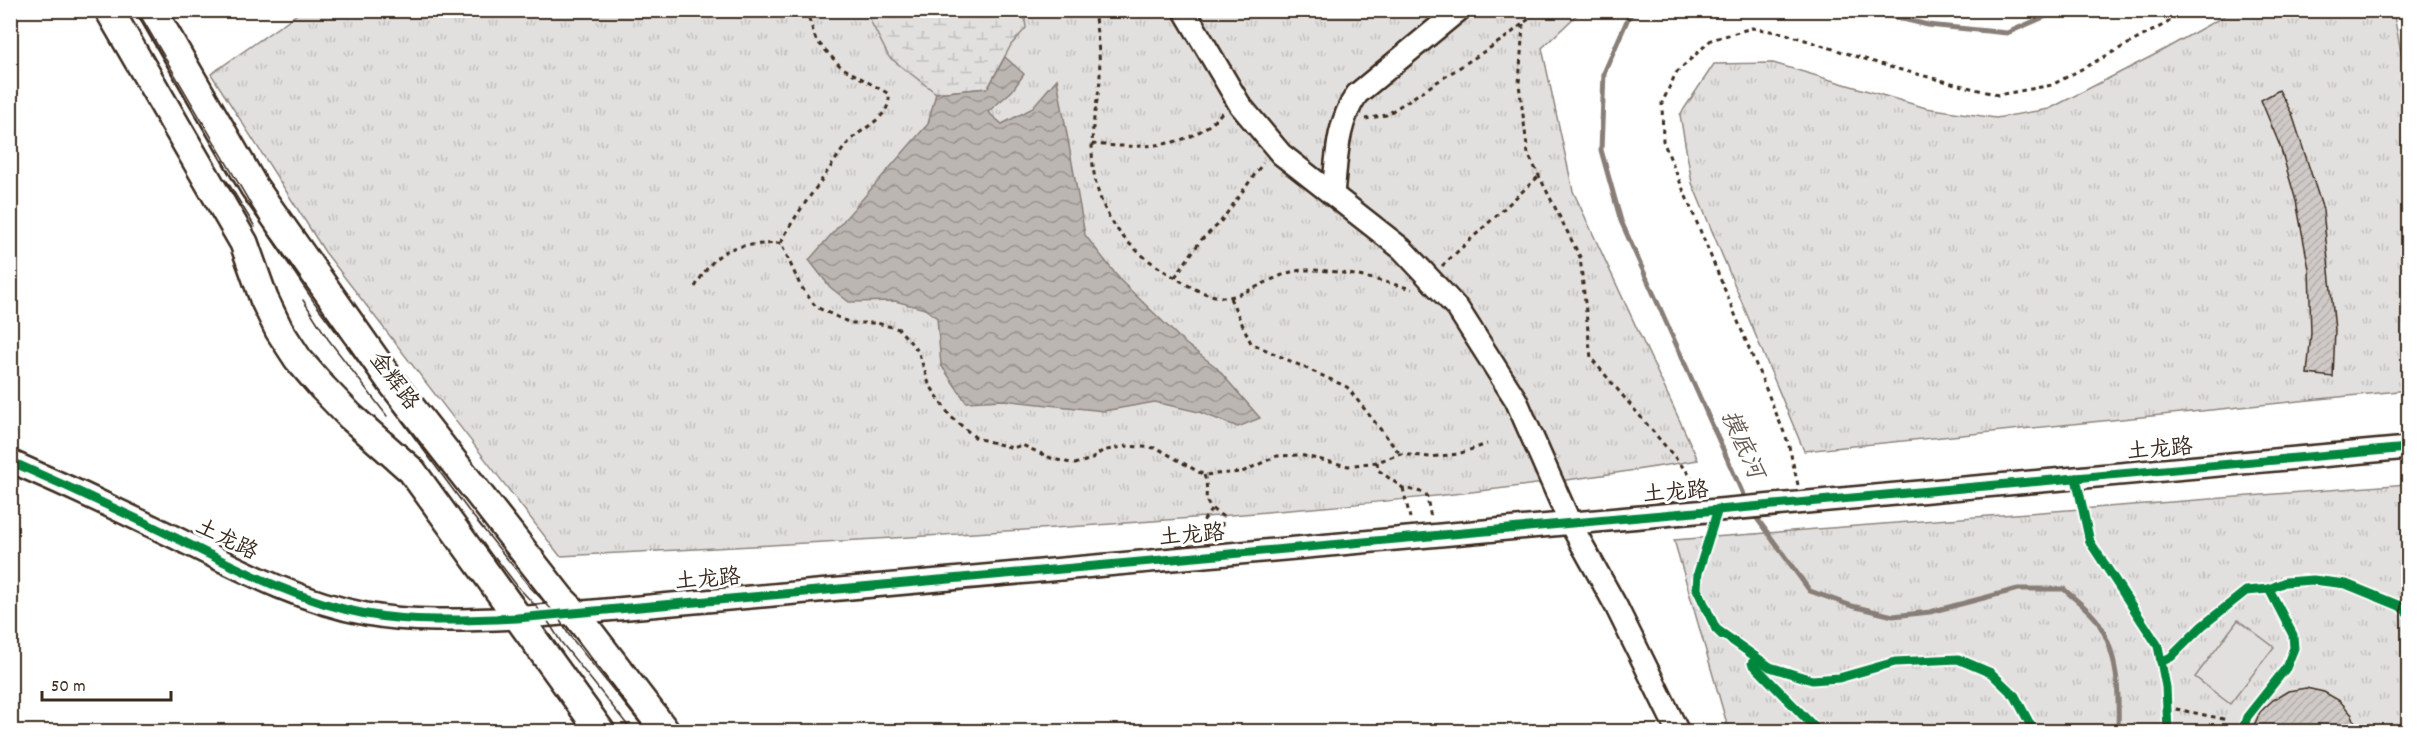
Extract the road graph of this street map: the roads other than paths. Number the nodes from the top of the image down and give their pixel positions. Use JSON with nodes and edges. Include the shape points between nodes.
{"nodes":[{"id":1,"x":109,"y":10,"type":"edge"},
{"id":2,"x":152,"y":10,"type":"edge"},
{"id":3,"x":1184,"y":10,"type":"edge"},
{"id":4,"x":1459,"y":10,"type":"edge"},
{"id":5,"x":1333,"y":194,"type":"junction"},
{"id":6,"x":2409,"y":448,"type":"edge"},
{"id":7,"x":10,"y":461,"type":"edge"},
{"id":8,"x":1570,"y":523,"type":"junction"},
{"id":9,"x":575,"y":613,"type":"junction"},
{"id":10,"x":517,"y":618,"type":"junction"},
{"id":11,"x":601,"y":732,"type":"edge"},
{"id":12,"x":666,"y":732,"type":"edge"},
{"id":13,"x":1678,"y":732,"type":"edge"}],
"edges":[{"from":1,"to":10,"type":"main road","via":[[244,243],[264,299],[298,359],[330,396],[412,471]]},
{"from":2,"to":9,"type":"main road","name":"金辉路","via":[[261,197],[392,383]]},
{"from":3,"to":5,"type":"street","via":[[1235,97],[1275,147]]},
{"from":4,"to":5,"type":"street","via":[[1357,94],[1346,111],[1339,136]]},
{"from":5,"to":8,"type":"street","via":[[1402,249],[1458,309],[1516,400]]},
{"from":6,"to":8,"type":"street","name":"土龙路"},
{"from":7,"to":10,"type":"street","name":"土龙路","via":[[91,496],[271,585],[327,604],[367,614],[443,621]]},
{"from":8,"to":9,"type":"street","name":"土龙路"},
{"from":8,"to":13,"type":"street"},
{"from":9,"to":10,"type":"street","name":"土龙路"},
{"from":9,"to":12,"type":"main road","name":"金辉路"},
{"from":10,"to":11,"type":"main road"}]}
